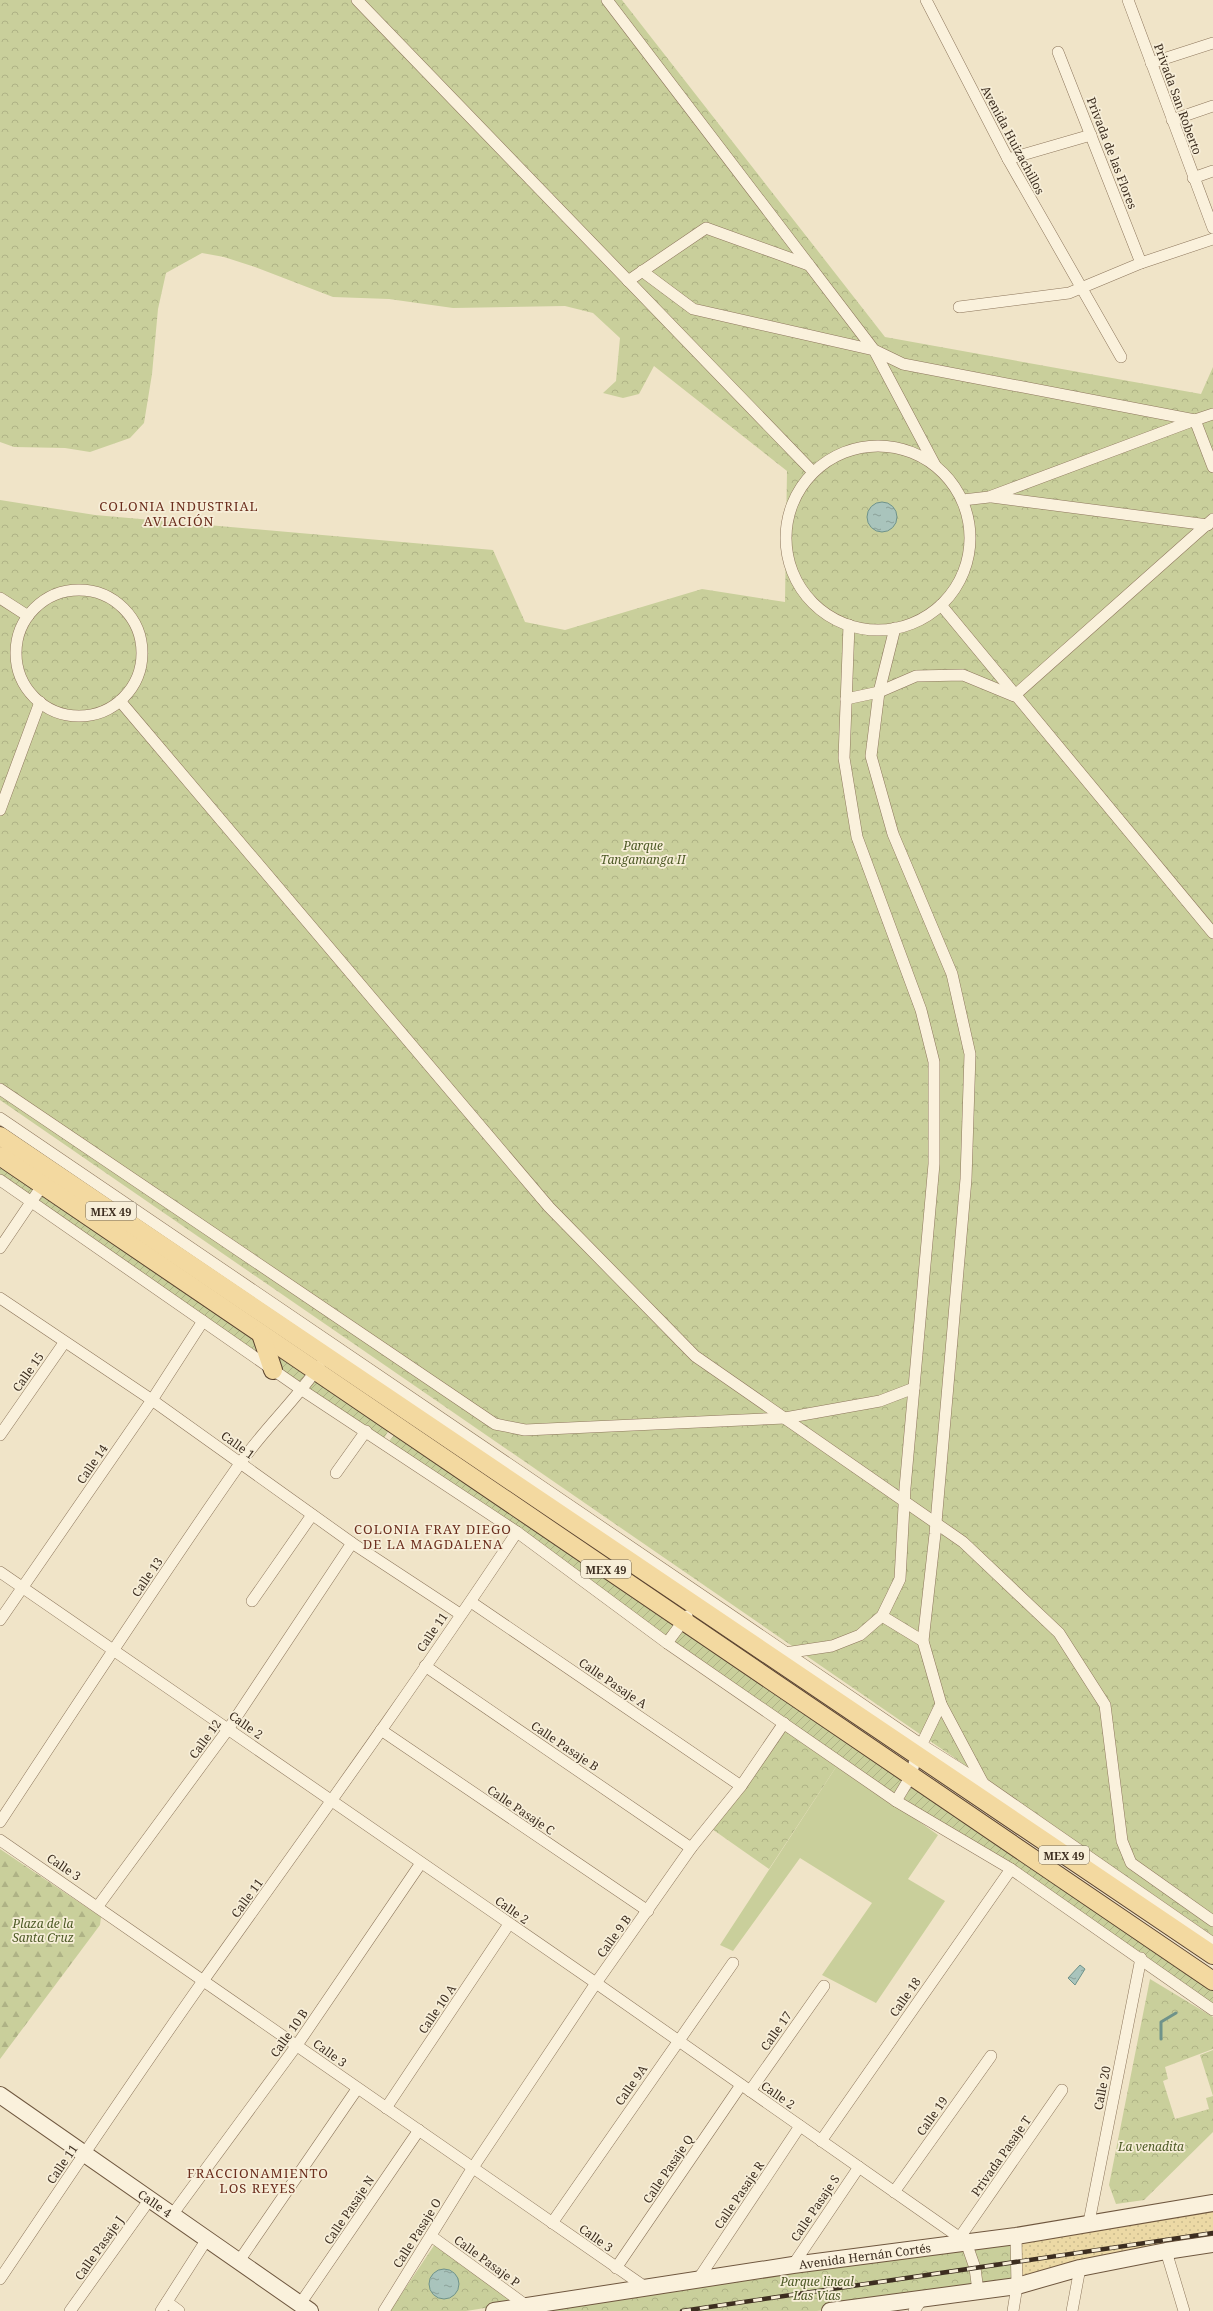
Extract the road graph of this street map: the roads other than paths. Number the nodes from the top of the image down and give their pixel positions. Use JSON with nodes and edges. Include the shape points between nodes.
{"nodes":[{"id":1,"x":357,"y":0,"type":"edge"},
{"id":2,"x":607,"y":0,"type":"edge"},
{"id":3,"x":926,"y":0,"type":"edge"},
{"id":4,"x":1128,"y":0,"type":"edge"},
{"id":5,"x":1213,"y":43,"type":"edge"},
{"id":6,"x":1058,"y":52,"type":"dead end"},
{"id":7,"x":1151,"y":63,"type":"junction"},
{"id":8,"x":1213,"y":106,"type":"edge"},
{"id":9,"x":1172,"y":120,"type":"junction"},
{"id":10,"x":1091,"y":135,"type":"junction"},
{"id":11,"x":1008,"y":159,"type":"junction"},
{"id":12,"x":1213,"y":171,"type":"edge"},
{"id":13,"x":1193,"y":178,"type":"junction"},
{"id":14,"x":1213,"y":228,"type":"edge"},
{"id":15,"x":1213,"y":239,"type":"edge"},
{"id":16,"x":1141,"y":263,"type":"junction"},
{"id":17,"x":809,"y":266,"type":"junction"},
{"id":18,"x":642,"y":271,"type":"junction"},
{"id":19,"x":628,"y":280,"type":"junction"},
{"id":20,"x":1082,"y":290,"type":"junction"},
{"id":21,"x":959,"y":307,"type":"dead end"},
{"id":22,"x":874,"y":350,"type":"junction"},
{"id":23,"x":1121,"y":357,"type":"dead end"},
{"id":24,"x":1213,"y":414,"type":"edge"},
{"id":25,"x":1195,"y":420,"type":"junction"},
{"id":26,"x":936,"y":465,"type":"junction"},
{"id":27,"x":1213,"y":467,"type":"edge"},
{"id":28,"x":813,"y":472,"type":"junction"},
{"id":29,"x":989,"y":497,"type":"junction"},
{"id":30,"x":963,"y":500,"type":"junction"},
{"id":31,"x":1211,"y":522,"type":"edge"},
{"id":32,"x":0,"y":598,"type":"edge"},
{"id":33,"x":941,"y":605,"type":"junction"},
{"id":34,"x":28,"y":616,"type":"junction"},
{"id":35,"x":849,"y":625,"type":"junction"},
{"id":36,"x":895,"y":628,"type":"junction"},
{"id":37,"x":879,"y":692,"type":"junction"},
{"id":38,"x":1014,"y":696,"type":"junction"},
{"id":39,"x":846,"y":699,"type":"junction"},
{"id":40,"x":120,"y":701,"type":"junction"},
{"id":41,"x":40,"y":702,"type":"junction"},
{"id":42,"x":0,"y":810,"type":"edge"},
{"id":43,"x":1213,"y":933,"type":"edge"},
{"id":44,"x":0,"y":1089,"type":"edge"},
{"id":45,"x":0,"y":1118,"type":"edge"},
{"id":46,"x":0,"y":1136,"type":"edge"},
{"id":47,"x":0,"y":1156,"type":"edge"},
{"id":48,"x":47,"y":1178,"type":"junction"},
{"id":49,"x":0,"y":1180,"type":"edge"},
{"id":50,"x":32,"y":1201,"type":"junction"},
{"id":51,"x":126,"y":1223,"type":"junction"},
{"id":52,"x":0,"y":1248,"type":"edge"},
{"id":53,"x":104,"y":1252,"type":"junction"},
{"id":54,"x":0,"y":1298,"type":"edge"},
{"id":55,"x":203,"y":1321,"type":"junction"},
{"id":56,"x":261,"y":1334,"type":"junction"},
{"id":57,"x":64,"y":1342,"type":"junction"},
{"id":58,"x":326,"y":1356,"type":"junction"},
{"id":59,"x":273,"y":1370,"type":"junction"},
{"id":60,"x":315,"y":1371,"type":"junction"},
{"id":61,"x":914,"y":1388,"type":"junction"},
{"id":62,"x":302,"y":1390,"type":"junction"},
{"id":63,"x":152,"y":1400,"type":"junction"},
{"id":64,"x":410,"y":1405,"type":"junction"},
{"id":65,"x":785,"y":1418,"type":"junction"},
{"id":66,"x":396,"y":1426,"type":"junction"},
{"id":67,"x":366,"y":1431,"type":"junction"},
{"id":68,"x":0,"y":1435,"type":"edge"},
{"id":69,"x":384,"y":1443,"type":"junction"},
{"id":70,"x":240,"y":1463,"type":"junction"},
{"id":71,"x":336,"y":1473,"type":"dead end"},
{"id":72,"x":904,"y":1501,"type":"junction"},
{"id":73,"x":312,"y":1515,"type":"junction"},
{"id":74,"x":936,"y":1525,"type":"junction"},
{"id":75,"x":517,"y":1532,"type":"junction"},
{"id":76,"x":352,"y":1543,"type":"junction"},
{"id":77,"x":0,"y":1572,"type":"edge"},
{"id":78,"x":23,"y":1588,"type":"junction"},
{"id":79,"x":252,"y":1601,"type":"dead end"},
{"id":80,"x":471,"y":1602,"type":"junction"},
{"id":81,"x":696,"y":1605,"type":"junction"},
{"id":82,"x":460,"y":1614,"type":"junction"},
{"id":83,"x":882,"y":1616,"type":"junction"},
{"id":84,"x":0,"y":1620,"type":"edge"},
{"id":85,"x":684,"y":1621,"type":"junction"},
{"id":86,"x":923,"y":1641,"type":"junction"},
{"id":87,"x":667,"y":1643,"type":"junction"},
{"id":88,"x":114,"y":1649,"type":"junction"},
{"id":89,"x":787,"y":1652,"type":"junction"},
{"id":90,"x":765,"y":1653,"type":"junction"},
{"id":91,"x":425,"y":1666,"type":"junction"},
{"id":92,"x":941,"y":1704,"type":"junction"},
{"id":93,"x":784,"y":1723,"type":"junction"},
{"id":94,"x":229,"y":1728,"type":"junction"},
{"id":95,"x":381,"y":1730,"type":"junction"},
{"id":96,"x":919,"y":1750,"type":"junction"},
{"id":97,"x":911,"y":1776,"type":"junction"},
{"id":98,"x":984,"y":1784,"type":"junction"},
{"id":99,"x":741,"y":1786,"type":"junction"},
{"id":100,"x":333,"y":1801,"type":"junction"},
{"id":101,"x":896,"y":1801,"type":"junction"},
{"id":102,"x":1012,"y":1812,"type":"junction"},
{"id":103,"x":0,"y":1822,"type":"edge"},
{"id":104,"x":0,"y":1840,"type":"edge"},
{"id":105,"x":691,"y":1848,"type":"junction"},
{"id":106,"x":421,"y":1863,"type":"junction"},
{"id":107,"x":1011,"y":1869,"type":"junction"},
{"id":108,"x":98,"y":1906,"type":"junction"},
{"id":109,"x":648,"y":1911,"type":"junction"},
{"id":110,"x":1166,"y":1916,"type":"junction"},
{"id":111,"x":1213,"y":1921,"type":"edge"},
{"id":112,"x":509,"y":1924,"type":"junction"},
{"id":113,"x":1213,"y":1943,"type":"edge"},
{"id":114,"x":1213,"y":1955,"type":"edge"},
{"id":115,"x":1141,"y":1958,"type":"junction"},
{"id":116,"x":734,"y":1963,"type":"dead end"},
{"id":117,"x":203,"y":1981,"type":"junction"},
{"id":118,"x":1213,"y":1981,"type":"edge"},
{"id":119,"x":596,"y":1983,"type":"junction"},
{"id":120,"x":824,"y":1986,"type":"dead end"},
{"id":121,"x":1213,"y":2010,"type":"edge"},
{"id":122,"x":678,"y":2040,"type":"junction"},
{"id":123,"x":297,"y":2046,"type":"junction"},
{"id":124,"x":991,"y":2056,"type":"dead end"},
{"id":125,"x":746,"y":2088,"type":"junction"},
{"id":126,"x":357,"y":2089,"type":"junction"},
{"id":127,"x":1062,"y":2090,"type":"dead end"},
{"id":128,"x":0,"y":2095,"type":"edge"},
{"id":129,"x":386,"y":2108,"type":"junction"},
{"id":130,"x":800,"y":2126,"type":"junction"},
{"id":131,"x":419,"y":2130,"type":"junction"},
{"id":132,"x":821,"y":2141,"type":"junction"},
{"id":133,"x":84,"y":2153,"type":"junction"},
{"id":134,"x":859,"y":2167,"type":"junction"},
{"id":135,"x":472,"y":2170,"type":"junction"},
{"id":136,"x":894,"y":2192,"type":"junction"},
{"id":137,"x":150,"y":2199,"type":"junction"},
{"id":138,"x":1213,"y":2203,"type":"edge"},
{"id":139,"x":172,"y":2215,"type":"junction"},
{"id":140,"x":1089,"y":2222,"type":"junction"},
{"id":141,"x":552,"y":2223,"type":"junction"},
{"id":142,"x":431,"y":2236,"type":"junction"},
{"id":143,"x":1016,"y":2236,"type":"junction"},
{"id":144,"x":207,"y":2239,"type":"junction"},
{"id":145,"x":963,"y":2240,"type":"junction"},
{"id":146,"x":1213,"y":2244,"type":"edge"},
{"id":147,"x":1166,"y":2251,"type":"junction"},
{"id":148,"x":239,"y":2260,"type":"junction"},
{"id":149,"x":793,"y":2265,"type":"junction"},
{"id":150,"x":616,"y":2268,"type":"junction"},
{"id":151,"x":1080,"y":2268,"type":"junction"},
{"id":152,"x":699,"y":2278,"type":"junction"},
{"id":153,"x":0,"y":2279,"type":"edge"},
{"id":154,"x":645,"y":2287,"type":"junction"},
{"id":155,"x":978,"y":2291,"type":"junction"},
{"id":156,"x":1016,"y":2291,"type":"junction"},
{"id":157,"x":918,"y":2305,"type":"edge"},
{"id":158,"x":527,"y":2306,"type":"junction"},
{"id":159,"x":164,"y":2307,"type":"edge"},
{"id":160,"x":305,"y":2307,"type":"edge"},
{"id":161,"x":70,"y":2311,"type":"edge"},
{"id":162,"x":179,"y":2311,"type":"edge"},
{"id":163,"x":384,"y":2311,"type":"edge"},
{"id":164,"x":494,"y":2311,"type":"edge"},
{"id":165,"x":830,"y":2311,"type":"edge"},
{"id":166,"x":1006,"y":2311,"type":"edge"},
{"id":167,"x":1013,"y":2311,"type":"edge"},
{"id":168,"x":1072,"y":2311,"type":"edge"},
{"id":169,"x":1184,"y":2311,"type":"edge"}],
"edges":[{"from":1,"to":19,"type":"street"},
{"from":2,"to":17,"type":"street"},
{"from":3,"to":11,"type":"street","name":"Avenida Huizachillos"},
{"from":4,"to":7,"type":"street","name":"Privada San Roberto"},
{"from":5,"to":7,"type":"street"},
{"from":6,"to":10,"type":"street","name":"Privada de las Flores"},
{"from":7,"to":9,"type":"street","name":"Privada San Roberto"},
{"from":8,"to":9,"type":"street"},
{"from":9,"to":13,"type":"street","name":"Privada San Roberto"},
{"from":10,"to":11,"type":"street"},
{"from":10,"to":16,"type":"street","name":"Privada de las Flores"},
{"from":11,"to":20,"type":"street","name":"Avenida Huizachillos"},
{"from":12,"to":13,"type":"street"},
{"from":13,"to":14,"type":"street","name":"Privada San Roberto"},
{"from":15,"to":16,"type":"street"},
{"from":16,"to":20,"type":"street"},
{"from":17,"to":18,"type":"street","via":[[706,228]]},
{"from":17,"to":22,"type":"street"},
{"from":18,"to":19,"type":"street"},
{"from":18,"to":22,"type":"street","via":[[693,309]]},
{"from":19,"to":28,"type":"street"},
{"from":20,"to":21,"type":"street"},
{"from":20,"to":23,"type":"street","name":"Avenida Huizachillos"},
{"from":22,"to":25,"type":"street","via":[[903,364]]},
{"from":22,"to":26,"type":"street"},
{"from":24,"to":25,"type":"street"},
{"from":25,"to":27,"type":"street"},
{"from":25,"to":29,"type":"street"},
{"from":26,"to":28,"type":"street","via":[[917,454],[895,447],[873,446],[851,450],[837,456]]},
{"from":26,"to":30,"type":"street","via":[[951,481]]},
{"from":28,"to":35,"type":"street","via":[[801,487],[790,508],[786,533],[788,557],[796,580],[810,600],[835,619]]},
{"from":29,"to":30,"type":"street"},
{"from":29,"to":31,"type":"street"},
{"from":30,"to":33,"type":"street","via":[[968,516],[970,549],[962,576]]},
{"from":31,"to":38,"type":"street"},
{"from":32,"to":34,"type":"street"},
{"from":33,"to":36,"type":"street","via":[[912,623]]},
{"from":33,"to":38,"type":"street"},
{"from":34,"to":40,"type":"street","via":[[40,604],[57,594],[77,590],[97,592],[115,601],[130,615],[138,630],[142,648],[141,665],[135,682]]},
{"from":34,"to":41,"type":"street","via":[[17,642],[17,665],[23,680]]},
{"from":35,"to":36,"type":"street","via":[[864,629]]},
{"from":35,"to":39,"type":"street"},
{"from":36,"to":37,"type":"street"},
{"from":37,"to":38,"type":"street","via":[[916,676],[962,675]]},
{"from":37,"to":39,"type":"street"},
{"from":37,"to":74,"type":"street","via":[[871,756],[893,834],[952,974],[970,1054],[966,1179]]},
{"from":38,"to":43,"type":"street"},
{"from":39,"to":61,"type":"street","via":[[844,758],[857,837],[921,1010],[934,1062],[934,1164]]},
{"from":40,"to":41,"type":"street","via":[[93,714],[74,715],[56,711]]},
{"from":40,"to":65,"type":"street","via":[[549,1207],[695,1356]]},
{"from":41,"to":42,"type":"street"},
{"from":44,"to":65,"type":"street","via":[[495,1424],[525,1430]]},
{"from":45,"to":51,"type":"street"},
{"from":46,"to":48,"type":"main road","number":"MEX 49"},
{"from":47,"to":48,"type":"main road","number":"MEX 49"},
{"from":48,"to":50,"type":"street"},
{"from":48,"to":51,"type":"main road","number":"MEX 49"},
{"from":49,"to":50,"type":"street"},
{"from":50,"to":52,"type":"street"},
{"from":50,"to":53,"type":"street"},
{"from":51,"to":53,"type":"street"},
{"from":51,"to":56,"type":"main road","number":"MEX 49"},
{"from":51,"to":58,"type":"main road","number":"MEX 49"},
{"from":51,"to":64,"type":"street"},
{"from":53,"to":55,"type":"street"},
{"from":54,"to":57,"type":"street","name":"Calle 1"},
{"from":55,"to":59,"type":"street"},
{"from":55,"to":63,"type":"street","name":"Calle 14"},
{"from":56,"to":59,"type":"main road"},
{"from":56,"to":60,"type":"main road","number":"MEX 49"},
{"from":57,"to":63,"type":"street","name":"Calle 1"},
{"from":57,"to":68,"type":"street","name":"Calle 15"},
{"from":58,"to":60,"type":"street","name":"Calle 13"},
{"from":58,"to":64,"type":"main road","number":"MEX 49"},
{"from":59,"to":62,"type":"street"},
{"from":60,"to":62,"type":"street","name":"Calle 13"},
{"from":60,"to":66,"type":"main road","number":"MEX 49"},
{"from":61,"to":65,"type":"street","via":[[880,1401]]},
{"from":61,"to":72,"type":"street"},
{"from":62,"to":67,"type":"street"},
{"from":62,"to":70,"type":"street","name":"Calle 13"},
{"from":63,"to":70,"type":"street","name":"Calle 1"},
{"from":63,"to":78,"type":"street","name":"Calle 14"},
{"from":64,"to":66,"type":"street"},
{"from":64,"to":81,"type":"main road","number":"MEX 49"},
{"from":64,"to":89,"type":"street"},
{"from":65,"to":72,"type":"street"},
{"from":66,"to":69,"type":"street"},
{"from":66,"to":85,"type":"main road","number":"MEX 49"},
{"from":67,"to":69,"type":"street"},
{"from":67,"to":71,"type":"street"},
{"from":69,"to":75,"type":"street"},
{"from":70,"to":73,"type":"street","name":"Calle 1"},
{"from":70,"to":88,"type":"street","name":"Calle 13"},
{"from":72,"to":74,"type":"street"},
{"from":72,"to":83,"type":"street","via":[[900,1579]]},
{"from":73,"to":76,"type":"street","name":"Calle 1"},
{"from":73,"to":79,"type":"street"},
{"from":74,"to":86,"type":"street"},
{"from":74,"to":111,"type":"street","via":[[962,1542],[1059,1632],[1105,1705],[1122,1840],[1131,1863]]},
{"from":75,"to":80,"type":"street","name":"Calle 11"},
{"from":75,"to":87,"type":"street"},
{"from":76,"to":82,"type":"street","name":"Calle 1"},
{"from":76,"to":94,"type":"street","name":"Calle 12"},
{"from":77,"to":78,"type":"street","name":"Calle 2"},
{"from":78,"to":84,"type":"street","name":"Calle 14"},
{"from":78,"to":88,"type":"street","name":"Calle 2"},
{"from":80,"to":82,"type":"street","name":"Calle 11"},
{"from":80,"to":99,"type":"street","name":"Calle Pasaje A"},
{"from":81,"to":85,"type":"street"},
{"from":81,"to":90,"type":"main road","number":"MEX 49"},
{"from":82,"to":91,"type":"street","name":"Calle 11"},
{"from":83,"to":86,"type":"street"},
{"from":83,"to":89,"type":"street","via":[[860,1635],[832,1646]]},
{"from":85,"to":87,"type":"street"},
{"from":85,"to":97,"type":"main road","number":"MEX 49"},
{"from":86,"to":92,"type":"street"},
{"from":87,"to":93,"type":"street"},
{"from":88,"to":94,"type":"street","name":"Calle 2"},
{"from":88,"to":103,"type":"street","name":"Calle 13"},
{"from":89,"to":90,"type":"street"},
{"from":89,"to":96,"type":"street"},
{"from":90,"to":96,"type":"main road","number":"MEX 49"},
{"from":91,"to":95,"type":"street","name":"Calle 11"},
{"from":91,"to":105,"type":"street","name":"Calle Pasaje B"},
{"from":92,"to":96,"type":"street"},
{"from":92,"to":98,"type":"street"},
{"from":93,"to":99,"type":"street","name":"Calle 9 B"},
{"from":93,"to":101,"type":"street"},
{"from":94,"to":100,"type":"street","name":"Calle 2"},
{"from":94,"to":108,"type":"street","name":"Calle 12"},
{"from":95,"to":100,"type":"street","name":"Calle 11"},
{"from":95,"to":109,"type":"street","name":"Calle Pasaje C"},
{"from":96,"to":97,"type":"street"},
{"from":96,"to":98,"type":"street"},
{"from":96,"to":102,"type":"main road","number":"MEX 49"},
{"from":97,"to":101,"type":"street"},
{"from":97,"to":118,"type":"main road","number":"MEX 49"},
{"from":98,"to":102,"type":"street"},
{"from":99,"to":105,"type":"street","name":"Calle 9 B"},
{"from":100,"to":106,"type":"street","name":"Calle 2"},
{"from":100,"to":117,"type":"street","name":"Calle 11"},
{"from":101,"to":107,"type":"street"},
{"from":102,"to":110,"type":"main road","number":"MEX 49"},
{"from":104,"to":108,"type":"street","name":"Calle 3"},
{"from":105,"to":109,"type":"street","name":"Calle 9 B"},
{"from":106,"to":112,"type":"street","name":"Calle 2"},
{"from":106,"to":123,"type":"street","name":"Calle 10 B"},
{"from":107,"to":115,"type":"street"},
{"from":107,"to":132,"type":"street","name":"Calle 18"},
{"from":108,"to":117,"type":"street","name":"Calle 3"},
{"from":109,"to":119,"type":"street","name":"Calle 9 B"},
{"from":110,"to":113,"type":"street"},
{"from":110,"to":114,"type":"main road","number":"MEX 49"},
{"from":112,"to":119,"type":"street","name":"Calle 2"},
{"from":112,"to":129,"type":"street","name":"Calle 10 A"},
{"from":115,"to":121,"type":"street"},
{"from":115,"to":140,"type":"street","name":"Calle 20"},
{"from":116,"to":122,"type":"street","name":"Calle 9A"},
{"from":117,"to":123,"type":"street","name":"Calle 3"},
{"from":117,"to":133,"type":"street","name":"Calle 11"},
{"from":119,"to":122,"type":"street","name":"Calle 2"},
{"from":119,"to":135,"type":"street","name":"Calle 9 B"},
{"from":120,"to":125,"type":"street","name":"Calle 17"},
{"from":122,"to":125,"type":"street","name":"Calle 2"},
{"from":122,"to":141,"type":"street","name":"Calle 9A"},
{"from":123,"to":126,"type":"street","name":"Calle 3"},
{"from":123,"to":139,"type":"street","name":"Calle 10 B"},
{"from":124,"to":136,"type":"street","name":"Calle 19"},
{"from":125,"to":130,"type":"street","name":"Calle 2"},
{"from":125,"to":150,"type":"street","name":"Calle Pasaje Q"},
{"from":126,"to":129,"type":"street","name":"Calle 3"},
{"from":126,"to":148,"type":"street"},
{"from":127,"to":145,"type":"street","name":"Privada Pasaje T"},
{"from":128,"to":133,"type":"main road","name":"Calle 4"},
{"from":129,"to":131,"type":"street","name":"Calle 3"},
{"from":130,"to":132,"type":"street","name":"Calle 2"},
{"from":130,"to":152,"type":"street","name":"Calle Pasaje R"},
{"from":131,"to":135,"type":"street","name":"Calle 3"},
{"from":131,"to":160,"type":"street","name":"Calle Pasaje N"},
{"from":132,"to":134,"type":"street","name":"Calle 2"},
{"from":133,"to":137,"type":"main road","name":"Calle 4"},
{"from":133,"to":153,"type":"street","name":"Calle 11"},
{"from":134,"to":136,"type":"street","name":"Calle 2"},
{"from":134,"to":149,"type":"street","name":"Calle Pasaje S"},
{"from":135,"to":141,"type":"street","name":"Calle 3"},
{"from":135,"to":142,"type":"street","name":"Calle Pasaje O"},
{"from":136,"to":145,"type":"street","name":"Calle 2"},
{"from":137,"to":139,"type":"main road","name":"Calle 4"},
{"from":137,"to":161,"type":"street","name":"Calle Pasaje J"},
{"from":138,"to":140,"type":"main road","name":"Avenida Hernán Cortés"},
{"from":139,"to":144,"type":"main road","name":"Calle 4"},
{"from":140,"to":143,"type":"main road","name":"Avenida Hernán Cortés"},
{"from":141,"to":150,"type":"street","name":"Calle 3"},
{"from":142,"to":158,"type":"street","name":"Calle Pasaje P"},
{"from":142,"to":163,"type":"street","name":"Calle Pasaje O"},
{"from":143,"to":145,"type":"main road","name":"Avenida Hernán Cortés"},
{"from":143,"to":156,"type":"street"},
{"from":144,"to":148,"type":"main road","name":"Calle 4"},
{"from":144,"to":159,"type":"street"},
{"from":145,"to":149,"type":"main road","name":"Avenida Hernán Cortés"},
{"from":145,"to":155,"type":"street","via":[[975,2268]]},
{"from":146,"to":147,"type":"main road"},
{"from":147,"to":151,"type":"main road"},
{"from":147,"to":169,"type":"street"},
{"from":148,"to":160,"type":"main road","name":"Calle 4"},
{"from":149,"to":152,"type":"main road","name":"Avenida Hernán Cortés"},
{"from":150,"to":154,"type":"street","name":"Calle 3"},
{"from":151,"to":156,"type":"main road"},
{"from":151,"to":168,"type":"street"},
{"from":152,"to":154,"type":"main road","name":"Avenida Hernán Cortés"},
{"from":154,"to":158,"type":"main road","name":"Avenida Hernán Cortés"},
{"from":155,"to":156,"type":"main road"},
{"from":155,"to":157,"type":"main road"},
{"from":156,"to":166,"type":"street"},
{"from":156,"to":167,"type":"street"},
{"from":157,"to":165,"type":"main road"},
{"from":158,"to":164,"type":"main road","name":"Avenida Hernán Cortés"},
{"from":159,"to":162,"type":"street"}]}
